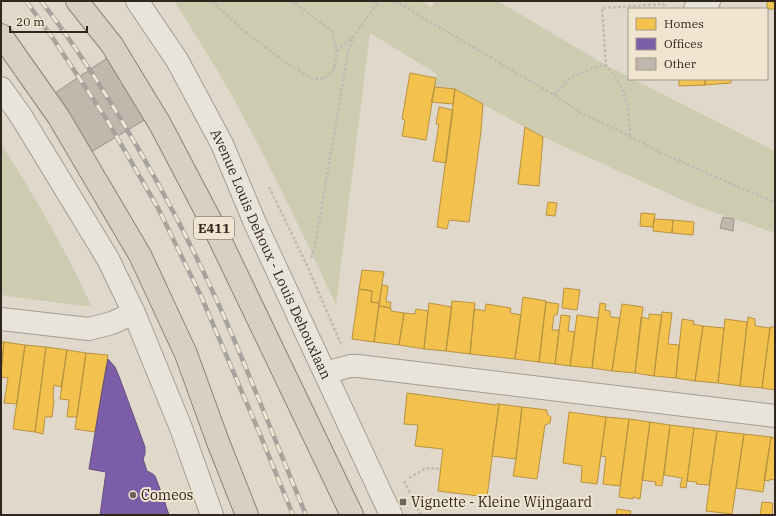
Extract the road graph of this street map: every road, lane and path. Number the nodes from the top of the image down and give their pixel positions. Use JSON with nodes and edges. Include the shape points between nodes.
{"nodes":[{"id":1,"x":77,"y":1,"type":"edge"},
{"id":2,"x":137,"y":1,"type":"edge"},
{"id":3,"x":212,"y":1,"type":"edge"},
{"id":4,"x":292,"y":1,"type":"edge"},
{"id":5,"x":379,"y":1,"type":"edge"},
{"id":6,"x":395,"y":1,"type":"edge"},
{"id":7,"x":709,"y":1,"type":"edge"},
{"id":8,"x":665,"y":8,"type":"edge"},
{"id":9,"x":697,"y":8,"type":"edge"},
{"id":10,"x":1,"y":35,"type":"edge"},
{"id":11,"x":354,"y":36,"type":"junction"},
{"id":12,"x":337,"y":51,"type":"junction"},
{"id":13,"x":606,"y":65,"type":"junction"},
{"id":14,"x":1,"y":88,"type":"edge"},
{"id":15,"x":554,"y":95,"type":"junction"},
{"id":16,"x":630,"y":136,"type":"junction"},
{"id":17,"x":775,"y":202,"type":"edge"},
{"id":18,"x":311,"y":258,"type":"dead end"},
{"id":19,"x":134,"y":313,"type":"junction"},
{"id":20,"x":1,"y":319,"type":"edge"},
{"id":21,"x":326,"y":373,"type":"junction"},
{"id":22,"x":775,"y":416,"type":"edge"},
{"id":23,"x":441,"y":469,"type":"dead end"},
{"id":24,"x":409,"y":478,"type":"dead end"},
{"id":25,"x":212,"y":515,"type":"edge"},
{"id":26,"x":247,"y":515,"type":"edge"},
{"id":27,"x":352,"y":515,"type":"edge"},
{"id":28,"x":391,"y":515,"type":"edge"}],
"edges":[{"from":1,"to":27,"type":"highway","number":"E411","via":[[112,45],[160,124],[212,223]]},
{"from":2,"to":21,"type":"street","name":"Avenue Louis Dehoux - Louis Dehouxlaan","via":[[177,60],[222,144],[255,223]]},
{"from":3,"to":12,"type":"path","via":[[244,32],[313,79],[325,78],[334,69]]},
{"from":4,"to":12,"type":"path","via":[[332,31]]},
{"from":5,"to":11,"type":"path"},
{"from":6,"to":15,"type":"path"},
{"from":7,"to":9,"type":"street"},
{"from":8,"to":13,"type":"path","via":[[662,4],[602,8]]},
{"from":10,"to":26,"type":"highway","via":[[58,116],[140,255],[186,354]]},
{"from":11,"to":12,"type":"path"},
{"from":11,"to":18,"type":"path","via":[[348,51],[316,246]]},
{"from":13,"to":15,"type":"path","via":[[570,78]]},
{"from":13,"to":16,"type":"path","via":[[618,81],[625,97]]},
{"from":14,"to":19,"type":"street","via":[[21,116],[108,259]]},
{"from":15,"to":16,"type":"path","via":[[583,114]]},
{"from":16,"to":17,"type":"path","via":[[664,154]]},
{"from":19,"to":20,"type":"street","via":[[112,323],[89,329]]},
{"from":19,"to":25,"type":"street","via":[[181,428]]},
{"from":21,"to":22,"type":"street","via":[[358,366]]},
{"from":21,"to":28,"type":"street","name":"Avenue Louis Dehoux - Louis Dehouxlaan"},
{"from":23,"to":24,"type":"path","via":[[426,468]]}]}
